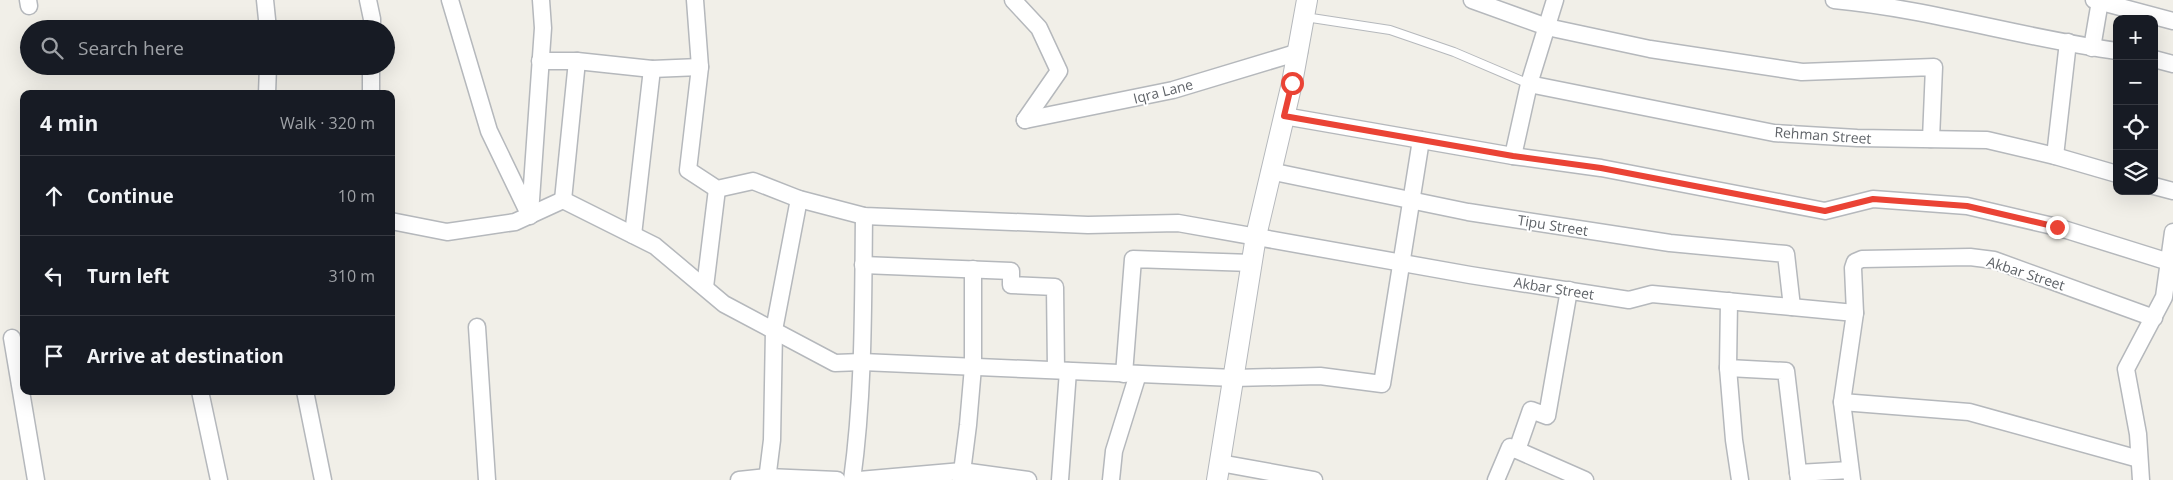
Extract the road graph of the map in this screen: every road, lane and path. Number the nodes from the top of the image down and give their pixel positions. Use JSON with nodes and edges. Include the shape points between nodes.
{"nodes":[{"id":1,"x":265,"y":0,"type":"edge"},
{"id":2,"x":368,"y":0,"type":"edge"},
{"id":3,"x":450,"y":0,"type":"edge"},
{"id":4,"x":542,"y":0,"type":"edge"},
{"id":5,"x":696,"y":0,"type":"edge"},
{"id":6,"x":1013,"y":0,"type":"edge"},
{"id":7,"x":1472,"y":0,"type":"edge"},
{"id":8,"x":1555,"y":0,"type":"edge"},
{"id":9,"x":1834,"y":0,"type":"edge"},
{"id":10,"x":2097,"y":1,"type":"edge"},
{"id":11,"x":1306,"y":8,"type":"edge"},
{"id":12,"x":267,"y":20,"type":"edge"},
{"id":13,"x":372,"y":20,"type":"edge"},
{"id":14,"x":2173,"y":21,"type":"edge"},
{"id":15,"x":1547,"y":27,"type":"junction"},
{"id":16,"x":2068,"y":42,"type":"junction"},
{"id":17,"x":2092,"y":48,"type":"junction"},
{"id":18,"x":2113,"y":51,"type":"edge"},
{"id":19,"x":1299,"y":52,"type":"junction"},
{"id":20,"x":2158,"y":60,"type":"edge"},
{"id":21,"x":540,"y":61,"type":"junction"},
{"id":22,"x":577,"y":61,"type":"junction"},
{"id":23,"x":2173,"y":64,"type":"edge"},
{"id":24,"x":700,"y":67,"type":"junction"},
{"id":25,"x":652,"y":68,"type":"junction"},
{"id":26,"x":268,"y":75,"type":"edge"},
{"id":27,"x":371,"y":75,"type":"edge"},
{"id":28,"x":1529,"y":84,"type":"junction"},
{"id":29,"x":267,"y":90,"type":"edge"},
{"id":30,"x":370,"y":90,"type":"edge"},
{"id":31,"x":1284,"y":116,"type":"junction"},
{"id":32,"x":1931,"y":139,"type":"junction"},
{"id":33,"x":1420,"y":140,"type":"junction"},
{"id":34,"x":1513,"y":156,"type":"junction"},
{"id":35,"x":2055,"y":156,"type":"junction"},
{"id":36,"x":1270,"y":170,"type":"junction"},
{"id":37,"x":2113,"y":173,"type":"edge"},
{"id":38,"x":2158,"y":187,"type":"edge"},
{"id":39,"x":717,"y":189,"type":"junction"},
{"id":40,"x":2173,"y":192,"type":"edge"},
{"id":41,"x":799,"y":199,"type":"junction"},
{"id":42,"x":563,"y":200,"type":"junction"},
{"id":43,"x":1411,"y":200,"type":"junction"},
{"id":44,"x":530,"y":216,"type":"junction"},
{"id":45,"x":864,"y":216,"type":"junction"},
{"id":46,"x":395,"y":222,"type":"edge"},
{"id":47,"x":2173,"y":232,"type":"edge"},
{"id":48,"x":633,"y":235,"type":"junction"},
{"id":49,"x":1256,"y":236,"type":"junction"},
{"id":50,"x":1400,"y":262,"type":"junction"},
{"id":51,"x":2169,"y":262,"type":"junction"},
{"id":52,"x":1252,"y":263,"type":"junction"},
{"id":53,"x":863,"y":265,"type":"junction"},
{"id":54,"x":973,"y":269,"type":"junction"},
{"id":55,"x":704,"y":287,"type":"junction"},
{"id":56,"x":1569,"y":290,"type":"junction"},
{"id":57,"x":2169,"y":292,"type":"edge"},
{"id":58,"x":1729,"y":301,"type":"junction"},
{"id":59,"x":1792,"y":307,"type":"junction"},
{"id":60,"x":1854,"y":313,"type":"junction"},
{"id":61,"x":2154,"y":318,"type":"junction"},
{"id":62,"x":477,"y":327,"type":"dead end"},
{"id":63,"x":774,"y":330,"type":"junction"},
{"id":64,"x":12,"y":338,"type":"edge"},
{"id":65,"x":862,"y":362,"type":"junction"},
{"id":66,"x":973,"y":367,"type":"junction"},
{"id":67,"x":1728,"y":368,"type":"junction"},
{"id":68,"x":1062,"y":371,"type":"junction"},
{"id":69,"x":1131,"y":374,"type":"junction"},
{"id":70,"x":1234,"y":378,"type":"junction"},
{"id":71,"x":20,"y":385,"type":"edge"},
{"id":72,"x":22,"y":395,"type":"edge"},
{"id":73,"x":201,"y":395,"type":"edge"},
{"id":74,"x":306,"y":395,"type":"edge"},
{"id":75,"x":1842,"y":402,"type":"junction"},
{"id":76,"x":1516,"y":450,"type":"junction"},
{"id":77,"x":2139,"y":459,"type":"junction"},
{"id":78,"x":1218,"y":471,"type":"edge"},
{"id":79,"x":1851,"y":475,"type":"edge"},
{"id":80,"x":961,"y":476,"type":"edge"},
{"id":81,"x":1799,"y":476,"type":"edge"},
{"id":82,"x":767,"y":478,"type":"edge"},
{"id":83,"x":36,"y":480,"type":"edge"},
{"id":84,"x":219,"y":480,"type":"edge"},
{"id":85,"x":323,"y":480,"type":"edge"},
{"id":86,"x":486,"y":480,"type":"edge"},
{"id":87,"x":739,"y":480,"type":"edge"},
{"id":88,"x":837,"y":480,"type":"edge"},
{"id":89,"x":852,"y":480,"type":"edge"},
{"id":90,"x":859,"y":480,"type":"edge"},
{"id":91,"x":1028,"y":480,"type":"edge"},
{"id":92,"x":1060,"y":480,"type":"edge"},
{"id":93,"x":1111,"y":480,"type":"edge"},
{"id":94,"x":1314,"y":480,"type":"edge"},
{"id":95,"x":1496,"y":480,"type":"edge"},
{"id":96,"x":1585,"y":480,"type":"edge"},
{"id":97,"x":1740,"y":480,"type":"edge"},
{"id":98,"x":2141,"y":480,"type":"edge"}],
"edges":[{"from":1,"to":12,"type":"street"},
{"from":2,"to":13,"type":"street"},
{"from":3,"to":44,"type":"street","via":[[489,131]]},
{"from":4,"to":21,"type":"street"},
{"from":5,"to":24,"type":"street"},
{"from":6,"to":19,"type":"street","name":"Iqra Lane","via":[[1039,28],[1058,71],[1025,120],[1173,90]]},
{"from":7,"to":15,"type":"street"},
{"from":8,"to":15,"type":"street"},
{"from":9,"to":16,"type":"street","via":[[1967,21]]},
{"from":10,"to":14,"type":"street"},
{"from":10,"to":17,"type":"street"},
{"from":11,"to":19,"type":"street"},
{"from":11,"to":28,"type":"lane","via":[[1390,30],[1454,52]]},
{"from":15,"to":28,"type":"street"},
{"from":15,"to":32,"type":"street","via":[[1650,49],[1802,72],[1934,67]]},
{"from":16,"to":17,"type":"street"},
{"from":16,"to":35,"type":"street"},
{"from":17,"to":18,"type":"street"},
{"from":19,"to":31,"type":"street"},
{"from":20,"to":23,"type":"street"},
{"from":21,"to":22,"type":"street"},
{"from":21,"to":44,"type":"street"},
{"from":22,"to":25,"type":"street"},
{"from":22,"to":42,"type":"street"},
{"from":24,"to":25,"type":"street"},
{"from":24,"to":39,"type":"street","via":[[688,170]]},
{"from":25,"to":48,"type":"street"},
{"from":26,"to":29,"type":"street"},
{"from":27,"to":30,"type":"street"},
{"from":28,"to":32,"type":"street","name":"Rehman Street","via":[[1774,133]]},
{"from":28,"to":34,"type":"street"},
{"from":31,"to":33,"type":"street"},
{"from":31,"to":36,"type":"street"},
{"from":32,"to":35,"type":"street","name":"Rehman Street","via":[[1987,140]]},
{"from":33,"to":34,"type":"street"},
{"from":33,"to":43,"type":"street"},
{"from":34,"to":51,"type":"street","via":[[1601,168],[1825,211],[1873,199],[1967,206],[2057,227]]},
{"from":35,"to":37,"type":"street","name":"Rehman Street"},
{"from":36,"to":43,"type":"street","name":"Tipu Street"},
{"from":36,"to":49,"type":"street"},
{"from":38,"to":40,"type":"street"},
{"from":39,"to":41,"type":"street","name":"Akbar Street","via":[[753,181]]},
{"from":39,"to":55,"type":"street"},
{"from":41,"to":45,"type":"street","name":"Akbar Street"},
{"from":41,"to":63,"type":"street"},
{"from":42,"to":44,"type":"street"},
{"from":42,"to":48,"type":"street"},
{"from":43,"to":50,"type":"street"},
{"from":43,"to":59,"type":"street","name":"Tipu Street","via":[[1468,212],[1670,243],[1786,254]]},
{"from":44,"to":46,"type":"street","via":[[515,222],[447,232]]},
{"from":45,"to":49,"type":"street","name":"Akbar Street","via":[[1088,225],[1178,224]]},
{"from":45,"to":53,"type":"street"},
{"from":47,"to":51,"type":"street"},
{"from":48,"to":55,"type":"street","via":[[655,246]]},
{"from":49,"to":50,"type":"street","name":"Akbar Street"},
{"from":49,"to":52,"type":"street"},
{"from":50,"to":56,"type":"street","name":"Akbar Street"},
{"from":50,"to":70,"type":"street","via":[[1382,384],[1320,376]]},
{"from":51,"to":57,"type":"street"},
{"from":52,"to":69,"type":"street","via":[[1133,260]]},
{"from":52,"to":70,"type":"street"},
{"from":53,"to":54,"type":"street"},
{"from":53,"to":65,"type":"street"},
{"from":54,"to":66,"type":"street"},
{"from":54,"to":68,"type":"street","via":[[1011,271],[1010,285],[1056,288]]},
{"from":55,"to":63,"type":"street","via":[[724,304]]},
{"from":56,"to":58,"type":"street","name":"Akbar Street","via":[[1629,300],[1652,294]]},
{"from":56,"to":76,"type":"street","via":[[1547,416],[1531,410]]},
{"from":57,"to":61,"type":"street"},
{"from":58,"to":59,"type":"street","name":"Akbar Street"},
{"from":58,"to":67,"type":"street"},
{"from":59,"to":60,"type":"street","name":"Akbar Street"},
{"from":60,"to":61,"type":"street","name":"Akbar Street","via":[[1855,262],[1862,259],[1970,257],[1994,260]]},
{"from":60,"to":75,"type":"street","name":"Akbar Street"},
{"from":61,"to":77,"type":"street","via":[[2126,368],[2138,434]]},
{"from":62,"to":86,"type":"street"},
{"from":63,"to":65,"type":"street","via":[[835,362]]},
{"from":63,"to":82,"type":"street","via":[[772,440]]},
{"from":64,"to":71,"type":"street"},
{"from":65,"to":66,"type":"street"},
{"from":65,"to":89,"type":"street"},
{"from":66,"to":68,"type":"street"},
{"from":66,"to":80,"type":"street"},
{"from":67,"to":81,"type":"street","via":[[1786,371]]},
{"from":67,"to":97,"type":"street"},
{"from":68,"to":69,"type":"street"},
{"from":68,"to":92,"type":"street"},
{"from":69,"to":70,"type":"street"},
{"from":69,"to":93,"type":"street"},
{"from":70,"to":78,"type":"street"},
{"from":72,"to":83,"type":"street"},
{"from":73,"to":84,"type":"street"},
{"from":74,"to":85,"type":"street"},
{"from":75,"to":77,"type":"street","via":[[1969,412]]},
{"from":75,"to":79,"type":"street","name":"Akbar Street"},
{"from":76,"to":95,"type":"street","via":[[1510,447]]},
{"from":76,"to":96,"type":"street"},
{"from":77,"to":98,"type":"street"},
{"from":78,"to":94,"type":"street"},
{"from":79,"to":81,"type":"street"},
{"from":80,"to":90,"type":"street"},
{"from":80,"to":91,"type":"street"},
{"from":82,"to":87,"type":"street"},
{"from":82,"to":88,"type":"street"}]}
